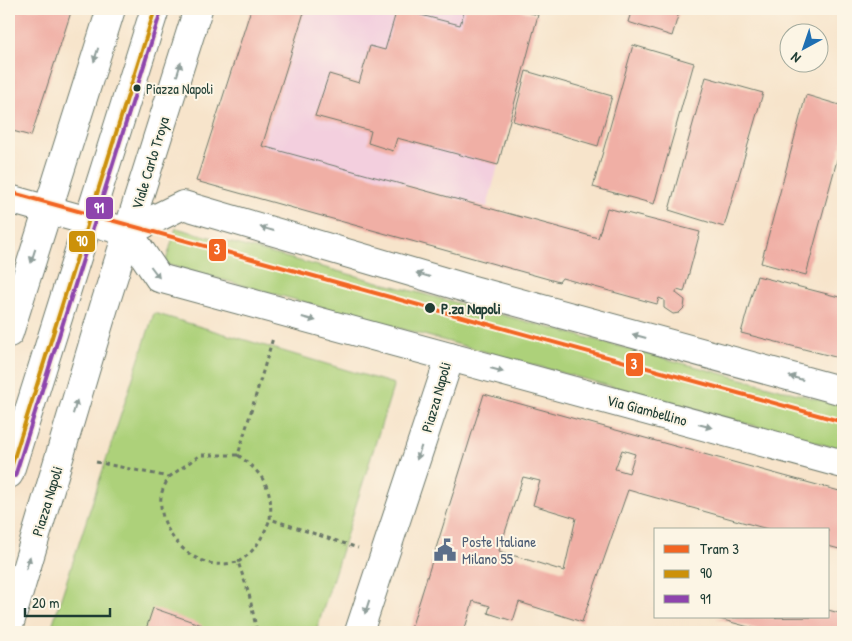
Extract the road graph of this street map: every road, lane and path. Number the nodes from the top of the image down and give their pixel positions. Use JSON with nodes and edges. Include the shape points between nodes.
{"nodes":[{"id":1,"x":111,"y":9,"type":"edge"},
{"id":2,"x":155,"y":9,"type":"edge"},
{"id":3,"x":198,"y":9,"type":"edge"},
{"id":4,"x":9,"y":199,"type":"edge"},
{"id":5,"x":48,"y":210,"type":"junction"},
{"id":6,"x":88,"y":221,"type":"junction"},
{"id":7,"x":128,"y":232,"type":"junction"},
{"id":8,"x":279,"y":311,"type":"junction"},
{"id":9,"x":9,"y":333,"type":"edge"},
{"id":10,"x":450,"y":357,"type":"junction"},
{"id":11,"x":843,"y":391,"type":"edge"},
{"id":12,"x":238,"y":455,"type":"junction"},
{"id":13,"x":96,"y":462,"type":"dead end"},
{"id":14,"x":843,"y":464,"type":"edge"},
{"id":15,"x":9,"y":474,"type":"edge"},
{"id":16,"x":168,"y":478,"type":"junction"},
{"id":17,"x":270,"y":519,"type":"junction"},
{"id":18,"x":384,"y":556,"type":"junction"},
{"id":19,"x":238,"y":562,"type":"junction"},
{"id":20,"x":9,"y":626,"type":"edge"},
{"id":21,"x":257,"y":632,"type":"edge"},
{"id":22,"x":359,"y":632,"type":"edge"}],
"edges":[{"from":1,"to":5,"type":"street","one_way":true},
{"from":2,"to":6,"type":"street"},
{"from":7,"to":3,"type":"street","name":"Viale Carlo Troya","one_way":true},
{"from":4,"to":5,"type":"street"},
{"from":5,"to":6,"type":"street"},
{"from":5,"to":9,"type":"street","one_way":true},
{"from":6,"to":7,"type":"street"},
{"from":6,"to":15,"type":"street"},
{"from":7,"to":8,"type":"street","name":"Piazza Napoli","one_way":true,"via":[[159,278]]},
{"from":11,"to":7,"type":"street","one_way":true,"via":[[469,289],[183,205]]},
{"from":20,"to":7,"type":"street","name":"Piazza Napoli","one_way":true},
{"from":8,"to":10,"type":"street","name":"Piazza Napoli","one_way":true},
{"from":8,"to":12,"type":"path"},
{"from":10,"to":14,"type":"street","name":"Via Giambellino","one_way":true},
{"from":10,"to":18,"type":"street","name":"Piazza Napoli","one_way":true},
{"from":12,"to":16,"type":"path","via":[[200,455]]},
{"from":12,"to":17,"type":"path","via":[[266,483],[273,502]]},
{"from":13,"to":16,"type":"path"},
{"from":16,"to":19,"type":"path","via":[[161,494],[162,513],[167,529],[177,543],[200,560],[216,564]]},
{"from":17,"to":18,"type":"path"},
{"from":17,"to":19,"type":"path","via":[[262,540]]},
{"from":18,"to":22,"type":"street","name":"Piazza Napoli","one_way":true},
{"from":19,"to":21,"type":"path"}]}
